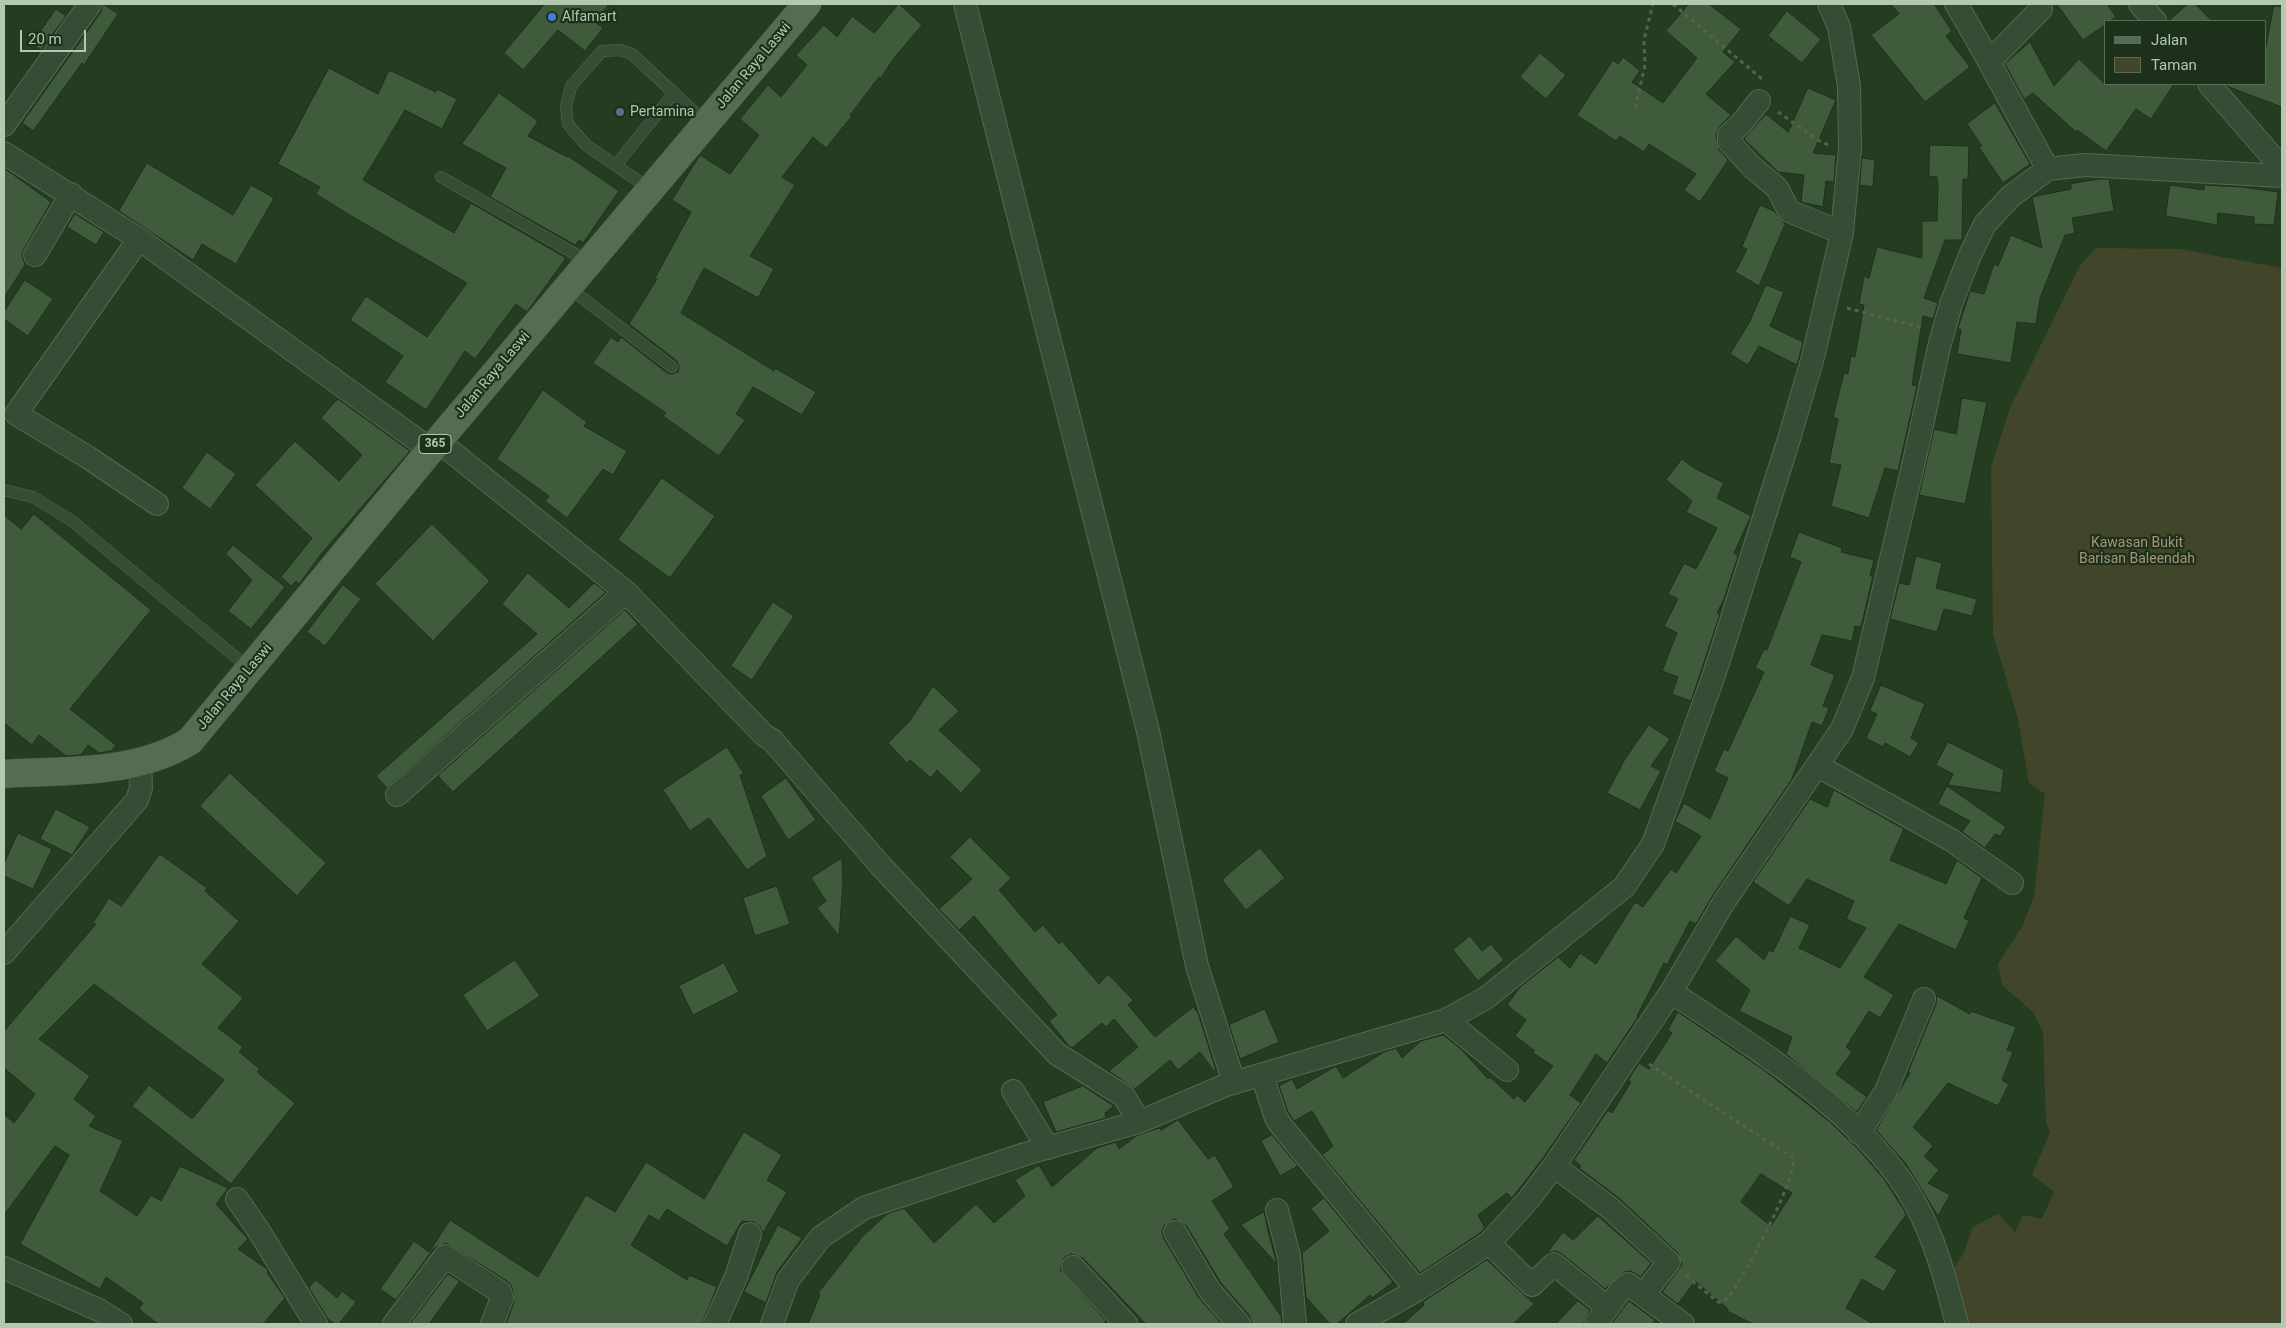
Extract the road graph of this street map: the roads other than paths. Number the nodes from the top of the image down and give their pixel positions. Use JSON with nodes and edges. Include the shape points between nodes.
{"nodes":[{"id":1,"x":90,"y":4,"type":"edge"},
{"id":2,"x":807,"y":4,"type":"edge"},
{"id":3,"x":965,"y":4,"type":"edge"},
{"id":4,"x":1829,"y":4,"type":"edge"},
{"id":5,"x":1956,"y":4,"type":"edge"},
{"id":6,"x":2140,"y":4,"type":"edge"},
{"id":7,"x":2041,"y":9,"type":"dead end"},
{"id":8,"x":2155,"y":20,"type":"edge"},
{"id":9,"x":1990,"y":61,"type":"junction"},
{"id":10,"x":2211,"y":85,"type":"edge"},
{"id":11,"x":674,"y":93,"type":"junction"},
{"id":12,"x":1758,"y":101,"type":"dead end"},
{"id":13,"x":706,"y":123,"type":"junction"},
{"id":14,"x":4,"y":124,"type":"edge"},
{"id":15,"x":4,"y":153,"type":"edge"},
{"id":16,"x":616,"y":165,"type":"junction"},
{"id":17,"x":2282,"y":168,"type":"edge"},
{"id":18,"x":2048,"y":169,"type":"junction"},
{"id":19,"x":2282,"y":176,"type":"edge"},
{"id":20,"x":441,"y":177,"type":"dead end"},
{"id":21,"x":650,"y":189,"type":"junction"},
{"id":22,"x":71,"y":194,"type":"junction"},
{"id":23,"x":1842,"y":233,"type":"junction"},
{"id":24,"x":139,"y":240,"type":"junction"},
{"id":25,"x":35,"y":255,"type":"dead end"},
{"id":26,"x":589,"y":262,"type":"junction"},
{"id":27,"x":568,"y":287,"type":"junction"},
{"id":28,"x":672,"y":367,"type":"dead end"},
{"id":29,"x":10,"y":410,"type":"edge"},
{"id":30,"x":438,"y":441,"type":"junction"},
{"id":31,"x":4,"y":490,"type":"edge"},
{"id":32,"x":156,"y":504,"type":"dead end"},
{"id":33,"x":624,"y":587,"type":"junction"},
{"id":34,"x":250,"y":669,"type":"junction"},
{"id":35,"x":140,"y":762,"type":"junction"},
{"id":36,"x":1818,"y":766,"type":"junction"},
{"id":37,"x":4,"y":774,"type":"edge"},
{"id":38,"x":398,"y":795,"type":"dead end"},
{"id":39,"x":2012,"y":883,"type":"dead end"},
{"id":40,"x":4,"y":953,"type":"edge"},
{"id":41,"x":1671,"y":992,"type":"junction"},
{"id":42,"x":1924,"y":999,"type":"dead end"},
{"id":43,"x":1446,"y":1020,"type":"junction"},
{"id":44,"x":1507,"y":1070,"type":"dead end"},
{"id":45,"x":1262,"y":1075,"type":"junction"},
{"id":46,"x":1234,"y":1083,"type":"junction"},
{"id":47,"x":1013,"y":1091,"type":"dead end"},
{"id":48,"x":1139,"y":1122,"type":"junction"},
{"id":49,"x":1859,"y":1133,"type":"junction"},
{"id":50,"x":1048,"y":1148,"type":"junction"},
{"id":51,"x":1554,"y":1166,"type":"junction"},
{"id":52,"x":237,"y":1199,"type":"dead end"},
{"id":53,"x":1276,"y":1210,"type":"dead end"},
{"id":54,"x":1175,"y":1232,"type":"dead end"},
{"id":55,"x":750,"y":1234,"type":"dead end"},
{"id":56,"x":1489,"y":1243,"type":"junction"},
{"id":57,"x":4,"y":1268,"type":"edge"},
{"id":58,"x":1073,"y":1268,"type":"dead end"},
{"id":59,"x":1417,"y":1290,"type":"junction"},
{"id":60,"x":1643,"y":1294,"type":"junction"},
{"id":61,"x":1602,"y":1316,"type":"edge"},
{"id":62,"x":102,"y":1317,"type":"edge"},
{"id":63,"x":121,"y":1324,"type":"edge"},
{"id":64,"x":316,"y":1324,"type":"edge"},
{"id":65,"x":394,"y":1324,"type":"edge"},
{"id":66,"x":492,"y":1324,"type":"edge"},
{"id":67,"x":715,"y":1324,"type":"edge"},
{"id":68,"x":772,"y":1324,"type":"edge"},
{"id":69,"x":1126,"y":1324,"type":"edge"},
{"id":70,"x":1239,"y":1324,"type":"edge"},
{"id":71,"x":1295,"y":1324,"type":"edge"},
{"id":72,"x":1357,"y":1324,"type":"edge"},
{"id":73,"x":1683,"y":1324,"type":"edge"},
{"id":74,"x":1957,"y":1324,"type":"edge"}],
"edges":[{"from":1,"to":14,"type":"street"},
{"from":2,"to":13,"type":"main road","name":"Jalan Raya Laswi","number":"365"},
{"from":3,"to":46,"type":"street","via":[[1148,732],[1198,966]]},
{"from":4,"to":23,"type":"street","via":[[1839,27],[1849,86],[1850,148]]},
{"from":5,"to":9,"type":"street"},
{"from":6,"to":8,"type":"street"},
{"from":7,"to":9,"type":"street"},
{"from":9,"to":18,"type":"street","via":[[2007,98]]},
{"from":10,"to":17,"type":"street"},
{"from":11,"to":13,"type":"lane"},
{"from":11,"to":16,"type":"lane"},
{"from":11,"to":16,"type":"lane","via":[[632,54],[620,50],[602,51],[571,86],[566,108],[568,124],[586,144]]},
{"from":12,"to":23,"type":"street","via":[[1729,136],[1729,142],[1777,188],[1789,211]]},
{"from":13,"to":21,"type":"main road","name":"Jalan Raya Laswi","number":"365"},
{"from":15,"to":22,"type":"street"},
{"from":16,"to":21,"type":"lane"},
{"from":18,"to":19,"type":"street","via":[[2086,165]]},
{"from":18,"to":36,"type":"street","via":[[2011,196],[1985,224],[1960,280],[1943,333],[1863,678],[1842,729]]},
{"from":20,"to":26,"type":"lane"},
{"from":21,"to":26,"type":"main road","name":"Jalan Raya Laswi","number":"365"},
{"from":22,"to":24,"type":"street"},
{"from":22,"to":25,"type":"street"},
{"from":23,"to":43,"type":"street","via":[[1790,439],[1714,676],[1653,844],[1624,887],[1486,998]]},
{"from":24,"to":29,"type":"street"},
{"from":24,"to":30,"type":"street"},
{"from":26,"to":27,"type":"main road","name":"Jalan Raya Laswi","number":"365"},
{"from":27,"to":28,"type":"lane"},
{"from":27,"to":30,"type":"main road","name":"Jalan Raya Laswi","number":"365"},
{"from":29,"to":32,"type":"street","via":[[90,458]]},
{"from":30,"to":33,"type":"street"},
{"from":30,"to":34,"type":"main road","name":"Jalan Raya Laswi","number":"365"},
{"from":31,"to":34,"type":"lane","via":[[33,497],[72,521]]},
{"from":33,"to":38,"type":"street"},
{"from":33,"to":48,"type":"street","via":[[772,740],[880,865],[1057,1054],[1124,1096]]},
{"from":34,"to":35,"type":"main road","name":"Jalan Raya Laswi","number":"365","via":[[190,741]]},
{"from":35,"to":37,"type":"main road","name":"Jalan Raya Laswi","number":"365"},
{"from":35,"to":40,"type":"street","via":[[139,797]]},
{"from":36,"to":39,"type":"street","via":[[1951,840]]},
{"from":36,"to":41,"type":"street","via":[[1724,902]]},
{"from":41,"to":49,"type":"street","via":[[1761,1053],[1834,1109]]},
{"from":41,"to":51,"type":"street"},
{"from":42,"to":49,"type":"street","via":[[1886,1091]]},
{"from":43,"to":44,"type":"street"},
{"from":43,"to":45,"type":"street"},
{"from":45,"to":46,"type":"street"},
{"from":45,"to":59,"type":"street","via":[[1276,1118],[1283,1128]]},
{"from":46,"to":48,"type":"street"},
{"from":47,"to":50,"type":"street"},
{"from":48,"to":50,"type":"street"},
{"from":49,"to":74,"type":"street","via":[[1891,1165],[1915,1202],[1939,1254]]},
{"from":50,"to":68,"type":"street","via":[[864,1208],[821,1237],[788,1280]]},
{"from":51,"to":56,"type":"street"},
{"from":51,"to":60,"type":"street","via":[[1610,1208],[1669,1262]]},
{"from":52,"to":64,"type":"street"},
{"from":53,"to":71,"type":"street","via":[[1289,1256]]},
{"from":54,"to":70,"type":"street","via":[[1210,1291]]},
{"from":55,"to":67,"type":"street","via":[[736,1277]]},
{"from":56,"to":59,"type":"street"},
{"from":56,"to":61,"type":"street","via":[[1532,1285],[1554,1264]]},
{"from":57,"to":62,"type":"street"},
{"from":58,"to":69,"type":"street"},
{"from":59,"to":72,"type":"street"},
{"from":60,"to":61,"type":"street","via":[[1628,1284]]},
{"from":60,"to":73,"type":"street"},
{"from":62,"to":63,"type":"street"},
{"from":65,"to":66,"type":"street","via":[[445,1256],[500,1292],[502,1298]]}]}
